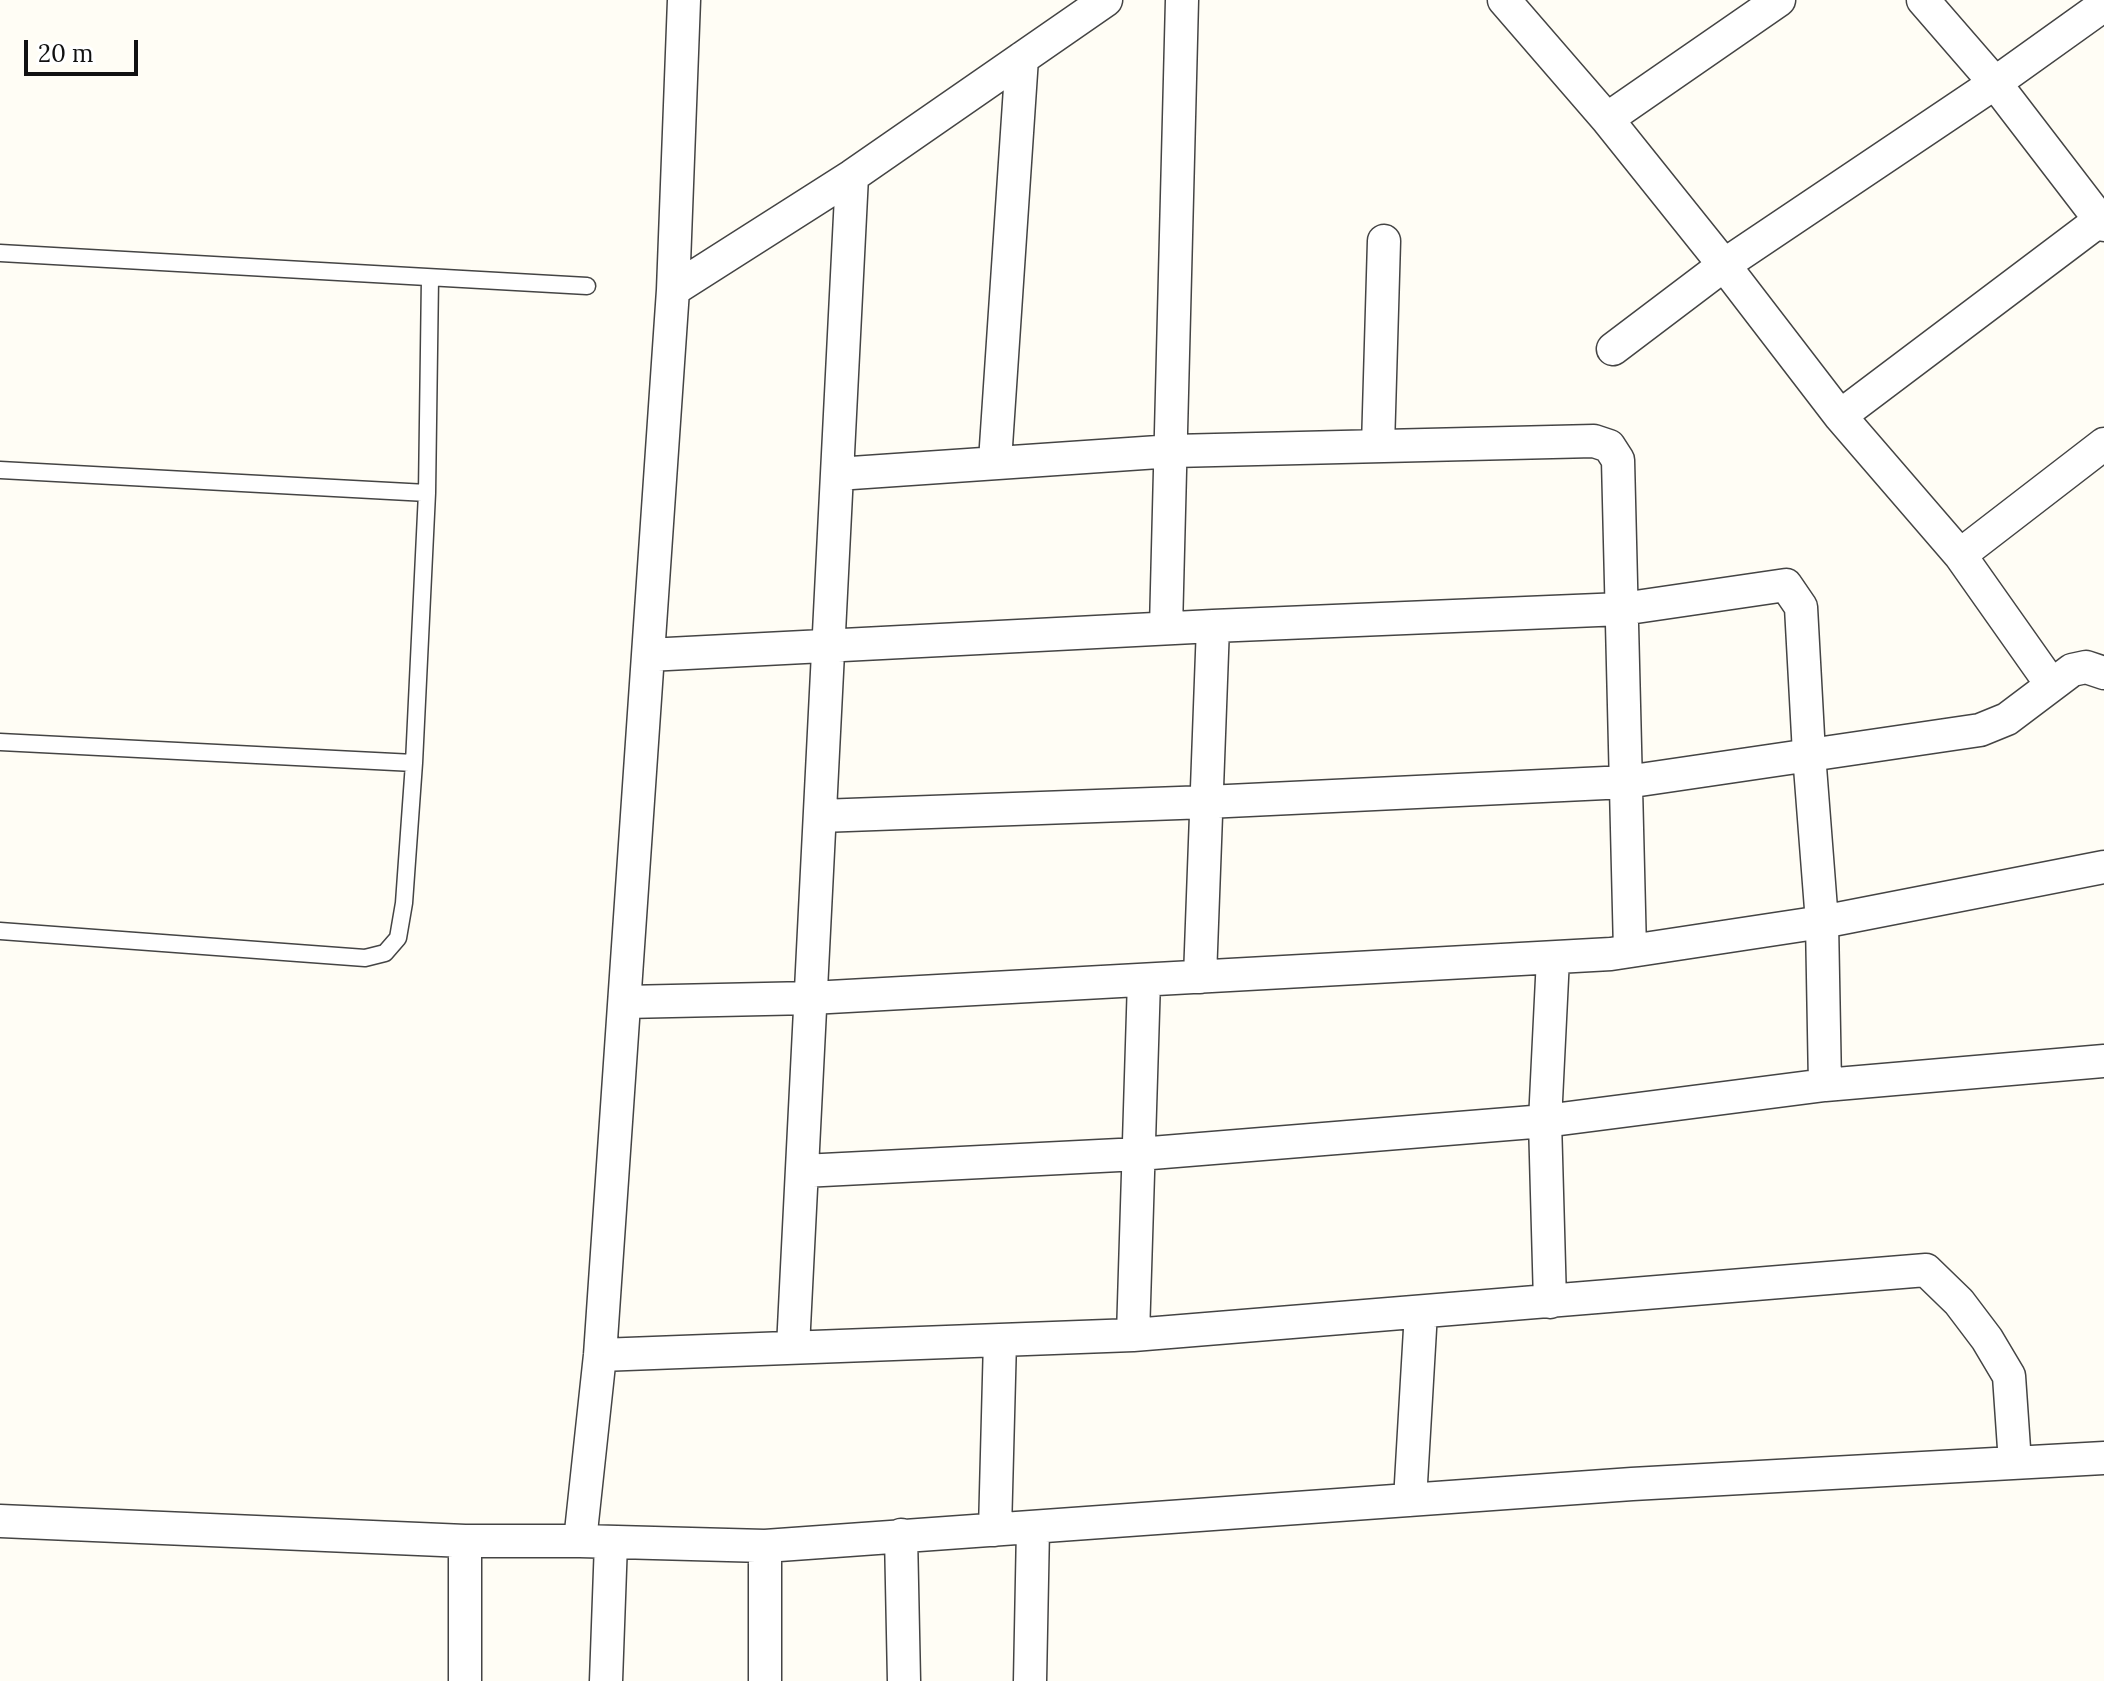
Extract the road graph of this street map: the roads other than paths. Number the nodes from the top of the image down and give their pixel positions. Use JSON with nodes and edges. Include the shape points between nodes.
{"nodes":[{"id":1,"x":684,"y":0,"type":"edge"},
{"id":2,"x":1106,"y":0,"type":"edge"},
{"id":3,"x":1182,"y":0,"type":"edge"},
{"id":4,"x":1504,"y":0,"type":"edge"},
{"id":5,"x":1779,"y":0,"type":"edge"},
{"id":6,"x":1923,"y":0,"type":"edge"},
{"id":7,"x":2104,"y":5,"type":"edge"},
{"id":8,"x":1022,"y":58,"type":"junction"},
{"id":9,"x":1995,"y":83,"type":"junction"},
{"id":10,"x":1607,"y":119,"type":"junction"},
{"id":11,"x":852,"y":176,"type":"junction"},
{"id":12,"x":2102,"y":220,"type":"edge"},
{"id":13,"x":1384,"y":241,"type":"dead end"},
{"id":14,"x":0,"y":253,"type":"edge"},
{"id":15,"x":1724,"y":265,"type":"junction"},
{"id":16,"x":430,"y":278,"type":"junction"},
{"id":17,"x":587,"y":286,"type":"dead end"},
{"id":18,"x":673,"y":290,"type":"junction"},
{"id":19,"x":1613,"y":349,"type":"dead end"},
{"id":20,"x":1840,"y":416,"type":"junction"},
{"id":21,"x":2104,"y":444,"type":"edge"},
{"id":22,"x":1378,"y":446,"type":"junction"},
{"id":23,"x":1173,"y":451,"type":"junction"},
{"id":24,"x":995,"y":461,"type":"junction"},
{"id":25,"x":0,"y":470,"type":"edge"},
{"id":26,"x":837,"y":474,"type":"junction"},
{"id":27,"x":427,"y":493,"type":"junction"},
{"id":28,"x":1960,"y":555,"type":"junction"},
{"id":29,"x":1622,"y":609,"type":"junction"},
{"id":30,"x":1213,"y":626,"type":"junction"},
{"id":31,"x":1166,"y":628,"type":"junction"},
{"id":32,"x":829,"y":646,"type":"junction"},
{"id":33,"x":648,"y":655,"type":"junction"},
{"id":34,"x":2104,"y":673,"type":"edge"},
{"id":35,"x":2051,"y":684,"type":"junction"},
{"id":36,"x":0,"y":742,"type":"edge"},
{"id":37,"x":1809,"y":754,"type":"junction"},
{"id":38,"x":414,"y":763,"type":"junction"},
{"id":39,"x":1626,"y":782,"type":"junction"},
{"id":40,"x":1207,"y":802,"type":"junction"},
{"id":41,"x":820,"y":816,"type":"junction"},
{"id":42,"x":2104,"y":867,"type":"edge"},
{"id":43,"x":1822,"y":922,"type":"junction"},
{"id":44,"x":0,"y":931,"type":"edge"},
{"id":45,"x":1630,"y":951,"type":"junction"},
{"id":46,"x":1553,"y":958,"type":"junction"},
{"id":47,"x":1200,"y":977,"type":"junction"},
{"id":48,"x":1144,"y":980,"type":"junction"},
{"id":49,"x":811,"y":998,"type":"junction"},
{"id":50,"x":625,"y":1002,"type":"junction"},
{"id":51,"x":2104,"y":1061,"type":"edge"},
{"id":52,"x":1825,"y":1085,"type":"junction"},
{"id":53,"x":1545,"y":1121,"type":"junction"},
{"id":54,"x":1139,"y":1154,"type":"junction"},
{"id":55,"x":803,"y":1171,"type":"junction"},
{"id":56,"x":1550,"y":1302,"type":"junction"},
{"id":57,"x":1421,"y":1312,"type":"junction"},
{"id":58,"x":1133,"y":1335,"type":"junction"},
{"id":59,"x":1000,"y":1340,"type":"junction"},
{"id":60,"x":793,"y":1347,"type":"junction"},
{"id":61,"x":600,"y":1355,"type":"junction"},
{"id":62,"x":2104,"y":1458,"type":"edge"},
{"id":63,"x":2015,"y":1463,"type":"junction"},
{"id":64,"x":1410,"y":1500,"type":"junction"},
{"id":65,"x":0,"y":1521,"type":"edge"},
{"id":66,"x":1033,"y":1528,"type":"junction"},
{"id":67,"x":995,"y":1530,"type":"junction"},
{"id":68,"x":901,"y":1535,"type":"junction"},
{"id":69,"x":465,"y":1541,"type":"junction"},
{"id":70,"x":595,"y":1542,"type":"junction"},
{"id":71,"x":765,"y":1546,"type":"junction"},
{"id":72,"x":465,"y":1681,"type":"edge"},
{"id":73,"x":606,"y":1681,"type":"edge"},
{"id":74,"x":765,"y":1681,"type":"edge"},
{"id":75,"x":904,"y":1681,"type":"edge"},
{"id":76,"x":1030,"y":1681,"type":"edge"}],
"edges":[{"from":1,"to":18,"type":"street"},
{"from":2,"to":8,"type":"street"},
{"from":3,"to":23,"type":"street"},
{"from":4,"to":10,"type":"street"},
{"from":5,"to":10,"type":"street"},
{"from":6,"to":9,"type":"street"},
{"from":7,"to":9,"type":"street"},
{"from":8,"to":11,"type":"street"},
{"from":8,"to":24,"type":"street"},
{"from":9,"to":12,"type":"street"},
{"from":9,"to":15,"type":"street"},
{"from":10,"to":15,"type":"street"},
{"from":11,"to":18,"type":"street"},
{"from":11,"to":26,"type":"street"},
{"from":12,"to":20,"type":"street"},
{"from":13,"to":22,"type":"street"},
{"from":14,"to":16,"type":"lane"},
{"from":15,"to":19,"type":"street"},
{"from":15,"to":20,"type":"street"},
{"from":16,"to":17,"type":"lane"},
{"from":16,"to":27,"type":"lane"},
{"from":18,"to":33,"type":"street"},
{"from":20,"to":28,"type":"street"},
{"from":21,"to":28,"type":"street"},
{"from":22,"to":23,"type":"street"},
{"from":22,"to":29,"type":"street","via":[[1594,441],[1609,446],[1618,460]]},
{"from":23,"to":24,"type":"street"},
{"from":23,"to":31,"type":"street"},
{"from":24,"to":26,"type":"street"},
{"from":25,"to":27,"type":"lane"},
{"from":26,"to":32,"type":"street"},
{"from":27,"to":38,"type":"lane"},
{"from":28,"to":35,"type":"street"},
{"from":29,"to":30,"type":"street"},
{"from":29,"to":37,"type":"street","via":[[1786,585],[1801,607]]},
{"from":29,"to":39,"type":"street"},
{"from":30,"to":31,"type":"street"},
{"from":30,"to":40,"type":"street"},
{"from":31,"to":32,"type":"street"},
{"from":32,"to":33,"type":"street"},
{"from":32,"to":41,"type":"street"},
{"from":33,"to":50,"type":"street"},
{"from":34,"to":35,"type":"street","via":[[2086,667]]},
{"from":35,"to":37,"type":"street","via":[[2007,719],[1980,730]]},
{"from":36,"to":38,"type":"lane"},
{"from":37,"to":39,"type":"street"},
{"from":37,"to":43,"type":"street"},
{"from":38,"to":44,"type":"lane","via":[[404,903],[398,938],[385,953],[365,958]]},
{"from":39,"to":40,"type":"street"},
{"from":39,"to":45,"type":"street"},
{"from":40,"to":41,"type":"street"},
{"from":40,"to":47,"type":"street"},
{"from":41,"to":49,"type":"street"},
{"from":42,"to":43,"type":"street"},
{"from":43,"to":45,"type":"street"},
{"from":43,"to":52,"type":"street"},
{"from":45,"to":46,"type":"street"},
{"from":46,"to":47,"type":"street"},
{"from":46,"to":53,"type":"street"},
{"from":47,"to":48,"type":"street"},
{"from":48,"to":49,"type":"street"},
{"from":48,"to":54,"type":"street"},
{"from":49,"to":50,"type":"street"},
{"from":49,"to":55,"type":"street"},
{"from":50,"to":61,"type":"street"},
{"from":51,"to":52,"type":"street"},
{"from":52,"to":53,"type":"street"},
{"from":53,"to":54,"type":"street"},
{"from":53,"to":56,"type":"street"},
{"from":54,"to":55,"type":"street"},
{"from":54,"to":58,"type":"street"},
{"from":55,"to":60,"type":"street"},
{"from":56,"to":57,"type":"street"},
{"from":56,"to":63,"type":"street","via":[[1926,1270],[1959,1302],[2009,1376]]},
{"from":57,"to":58,"type":"street"},
{"from":57,"to":64,"type":"street"},
{"from":58,"to":59,"type":"street"},
{"from":59,"to":60,"type":"street"},
{"from":59,"to":67,"type":"street"},
{"from":60,"to":61,"type":"street"},
{"from":61,"to":70,"type":"street"},
{"from":62,"to":63,"type":"street"},
{"from":63,"to":64,"type":"street"},
{"from":64,"to":66,"type":"street"},
{"from":65,"to":69,"type":"street"},
{"from":66,"to":67,"type":"street"},
{"from":66,"to":76,"type":"street"},
{"from":67,"to":68,"type":"street"},
{"from":68,"to":71,"type":"street"},
{"from":68,"to":75,"type":"street"},
{"from":69,"to":70,"type":"street"},
{"from":69,"to":72,"type":"street"},
{"from":70,"to":71,"type":"street"},
{"from":70,"to":73,"type":"street"},
{"from":71,"to":74,"type":"street"}]}
